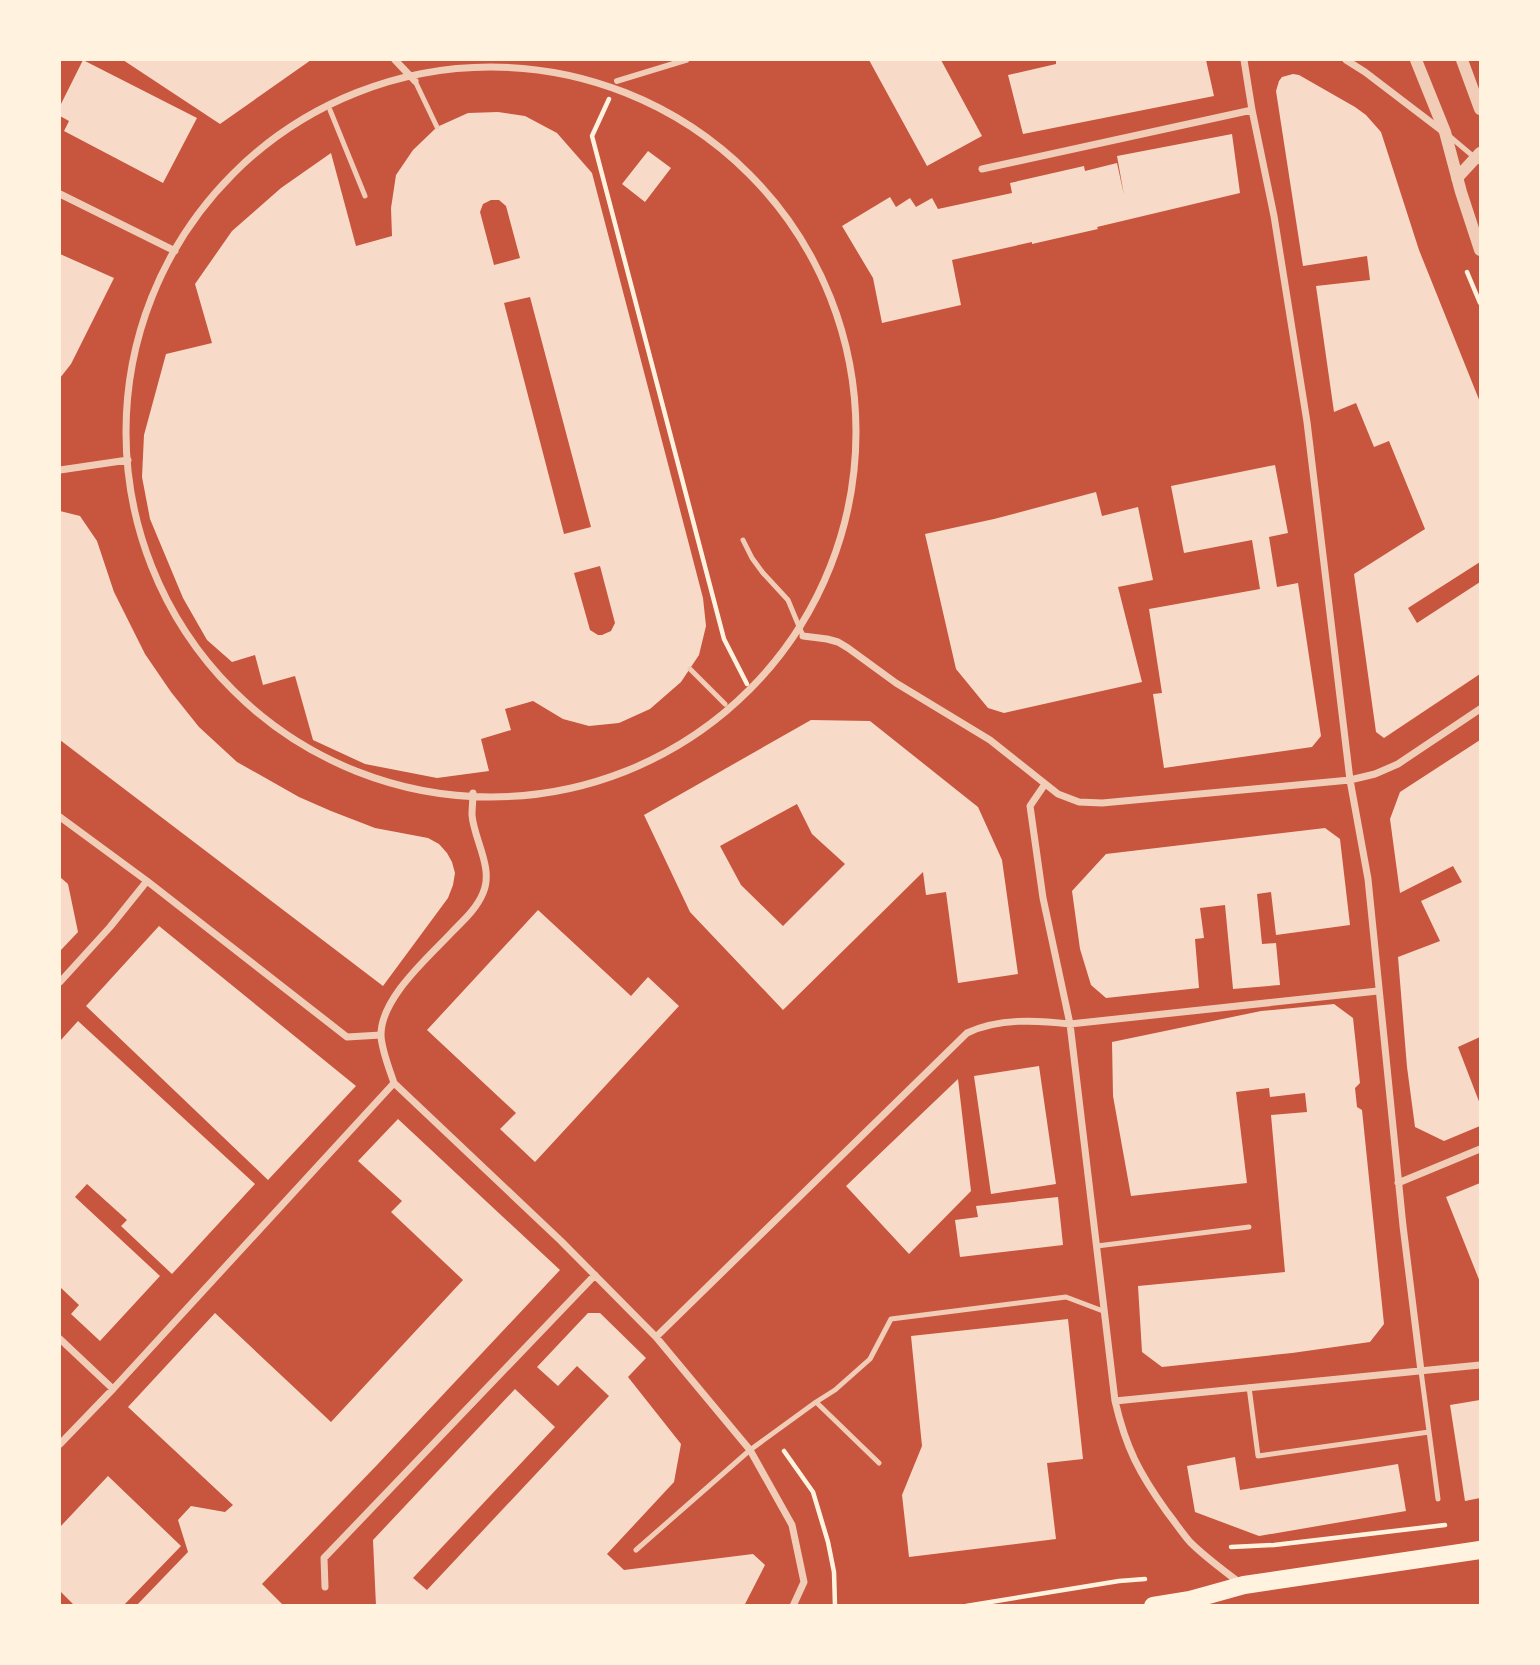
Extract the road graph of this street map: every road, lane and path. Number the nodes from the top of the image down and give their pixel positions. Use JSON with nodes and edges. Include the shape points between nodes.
{"nodes":[{"id":1,"x":395,"y":60,"type":"edge"},
{"id":2,"x":686,"y":60,"type":"edge"},
{"id":3,"x":1244,"y":60,"type":"edge"},
{"id":4,"x":1346,"y":60,"type":"edge"},
{"id":5,"x":1416,"y":60,"type":"edge"},
{"id":6,"x":1462,"y":60,"type":"edge"},
{"id":7,"x":508,"y":62,"type":"edge"},
{"id":8,"x":415,"y":81,"type":"junction"},
{"id":9,"x":617,"y":81,"type":"junction"},
{"id":10,"x":1480,"y":109,"type":"edge"},
{"id":11,"x":330,"y":110,"type":"junction"},
{"id":12,"x":1252,"y":110,"type":"junction"},
{"id":13,"x":437,"y":127,"type":"dead end"},
{"id":14,"x":1445,"y":132,"type":"junction"},
{"id":15,"x":1479,"y":158,"type":"edge"},
{"id":16,"x":982,"y":169,"type":"dead end"},
{"id":17,"x":1457,"y":178,"type":"junction"},
{"id":18,"x":60,"y":194,"type":"edge"},
{"id":19,"x":365,"y":196,"type":"dead end"},
{"id":20,"x":1480,"y":250,"type":"edge"},
{"id":21,"x":174,"y":251,"type":"junction"},
{"id":22,"x":128,"y":460,"type":"junction"},
{"id":23,"x":60,"y":470,"type":"edge"},
{"id":24,"x":123,"y":494,"type":"dead end"},
{"id":25,"x":129,"y":525,"type":"dead end"},
{"id":26,"x":743,"y":540,"type":"dead end"},
{"id":27,"x":803,"y":636,"type":"junction"},
{"id":28,"x":690,"y":669,"type":"dead end"},
{"id":29,"x":747,"y":684,"type":"junction"},
{"id":30,"x":725,"y":704,"type":"junction"},
{"id":31,"x":1480,"y":709,"type":"edge"},
{"id":32,"x":1350,"y":780,"type":"junction"},
{"id":33,"x":1045,"y":784,"type":"junction"},
{"id":34,"x":473,"y":793,"type":"junction"},
{"id":35,"x":60,"y":817,"type":"edge"},
{"id":36,"x":147,"y":880,"type":"junction"},
{"id":37,"x":60,"y":982,"type":"edge"},
{"id":38,"x":1378,"y":991,"type":"junction"},
{"id":39,"x":1070,"y":1024,"type":"junction"},
{"id":40,"x":381,"y":1035,"type":"junction"},
{"id":41,"x":394,"y":1083,"type":"junction"},
{"id":42,"x":1480,"y":1149,"type":"edge"},
{"id":43,"x":1398,"y":1183,"type":"junction"},
{"id":44,"x":1250,"y":1227,"type":"dead end"},
{"id":45,"x":1097,"y":1246,"type":"junction"},
{"id":46,"x":595,"y":1275,"type":"junction"},
{"id":47,"x":1103,"y":1311,"type":"junction"},
{"id":48,"x":656,"y":1337,"type":"junction"},
{"id":49,"x":60,"y":1339,"type":"edge"},
{"id":50,"x":1480,"y":1365,"type":"edge"},
{"id":51,"x":1421,"y":1371,"type":"junction"},
{"id":52,"x":1249,"y":1387,"type":"junction"},
{"id":53,"x":113,"y":1389,"type":"junction"},
{"id":54,"x":1115,"y":1401,"type":"junction"},
{"id":55,"x":816,"y":1402,"type":"junction"},
{"id":56,"x":1429,"y":1432,"type":"junction"},
{"id":57,"x":60,"y":1444,"type":"edge"},
{"id":58,"x":781,"y":1448,"type":"dead end"},
{"id":59,"x":750,"y":1450,"type":"junction"},
{"id":60,"x":879,"y":1463,"type":"dead end"},
{"id":61,"x":1438,"y":1499,"type":"dead end"},
{"id":62,"x":1453,"y":1524,"type":"dead end"},
{"id":63,"x":1273,"y":1545,"type":"dead end"},
{"id":64,"x":636,"y":1550,"type":"dead end"},
{"id":65,"x":1480,"y":1550,"type":"edge"},
{"id":66,"x":1119,"y":1581,"type":"dead end"},
{"id":67,"x":1244,"y":1586,"type":"junction"},
{"id":68,"x":325,"y":1587,"type":"dead end"},
{"id":69,"x":793,"y":1605,"type":"edge"},
{"id":70,"x":835,"y":1605,"type":"edge"},
{"id":71,"x":966,"y":1605,"type":"edge"},
{"id":72,"x":1153,"y":1605,"type":"edge"}],
"edges":[{"from":1,"to":8,"type":"street"},
{"from":2,"to":9,"type":"street"},
{"from":3,"to":12,"type":"street"},
{"from":4,"to":14,"type":"street"},
{"from":5,"to":14,"type":"street"},
{"from":6,"to":10,"type":"street"},
{"from":7,"to":8,"type":"street","via":[[448,66]]},
{"from":7,"to":9,"type":"street"},
{"from":8,"to":11,"type":"street"},
{"from":8,"to":13,"type":"lane"},
{"from":9,"to":27,"type":"street","via":[[698,128],[768,193],[806,244],[836,312],[853,385],[857,462],[837,560]]},
{"from":9,"to":29,"type":"path","via":[[592,136],[724,639]]},
{"from":11,"to":19,"type":"lane"},
{"from":11,"to":21,"type":"street","via":[[252,162],[207,206]]},
{"from":12,"to":16,"type":"street"},
{"from":12,"to":32,"type":"street","via":[[1307,422]]},
{"from":14,"to":15,"type":"lane"},
{"from":14,"to":17,"type":"street"},
{"from":15,"to":17,"type":"street"},
{"from":17,"to":20,"type":"street"},
{"from":18,"to":21,"type":"street"},
{"from":21,"to":22,"type":"street","via":[[136,352]]},
{"from":22,"to":23,"type":"street"},
{"from":22,"to":24,"type":"street"},
{"from":25,"to":34,"type":"street","via":[[168,611],[220,684],[278,735],[342,771],[407,793]]},
{"from":26,"to":27,"type":"lane","via":[[757,566],[788,600]]},
{"from":27,"to":29,"type":"street","via":[[785,642]]},
{"from":27,"to":33,"type":"street","via":[[848,648],[990,740]]},
{"from":28,"to":30,"type":"lane"},
{"from":29,"to":30,"type":"street"},
{"from":30,"to":34,"type":"street","via":[[664,747],[589,780],[550,790]]},
{"from":31,"to":32,"type":"street","via":[[1398,764]]},
{"from":32,"to":33,"type":"street","via":[[1102,803],[1079,802]]},
{"from":32,"to":38,"type":"street","via":[[1368,879]]},
{"from":33,"to":39,"type":"street","via":[[1030,806],[1043,898]]},
{"from":34,"to":40,"type":"street","via":[[472,816],[487,878],[483,893],[474,909],[391,1001]]},
{"from":35,"to":36,"type":"street"},
{"from":36,"to":37,"type":"street"},
{"from":36,"to":40,"type":"street","via":[[347,1037]]},
{"from":38,"to":39,"type":"street"},
{"from":38,"to":43,"type":"street"},
{"from":39,"to":45,"type":"street"},
{"from":39,"to":48,"type":"street","via":[[1034,1020],[980,1026],[967,1033]]},
{"from":40,"to":41,"type":"street"},
{"from":41,"to":46,"type":"street"},
{"from":41,"to":53,"type":"street"},
{"from":42,"to":43,"type":"street"},
{"from":43,"to":51,"type":"street"},
{"from":44,"to":45,"type":"lane"},
{"from":45,"to":47,"type":"street"},
{"from":46,"to":48,"type":"street"},
{"from":46,"to":68,"type":"street","via":[[324,1558]]},
{"from":47,"to":54,"type":"street"},
{"from":47,"to":55,"type":"lane","via":[[1066,1297],[891,1319],[870,1359]]},
{"from":48,"to":59,"type":"street"},
{"from":49,"to":53,"type":"street"},
{"from":50,"to":51,"type":"street"},
{"from":51,"to":52,"type":"street"},
{"from":51,"to":56,"type":"lane"},
{"from":52,"to":54,"type":"street"},
{"from":52,"to":56,"type":"lane","via":[[1258,1456]]},
{"from":53,"to":57,"type":"street"},
{"from":54,"to":67,"type":"street","via":[[1122,1433],[1146,1483],[1190,1542]]},
{"from":55,"to":59,"type":"lane"},
{"from":55,"to":60,"type":"lane"},
{"from":56,"to":61,"type":"lane"},
{"from":58,"to":70,"type":"path","via":[[813,1492],[834,1572]]},
{"from":59,"to":64,"type":"lane"},
{"from":59,"to":69,"type":"street","via":[[792,1525],[804,1582]]},
{"from":62,"to":63,"type":"path"},
{"from":65,"to":67,"type":"main road"},
{"from":66,"to":71,"type":"path"},
{"from":67,"to":72,"type":"main road"}]}
